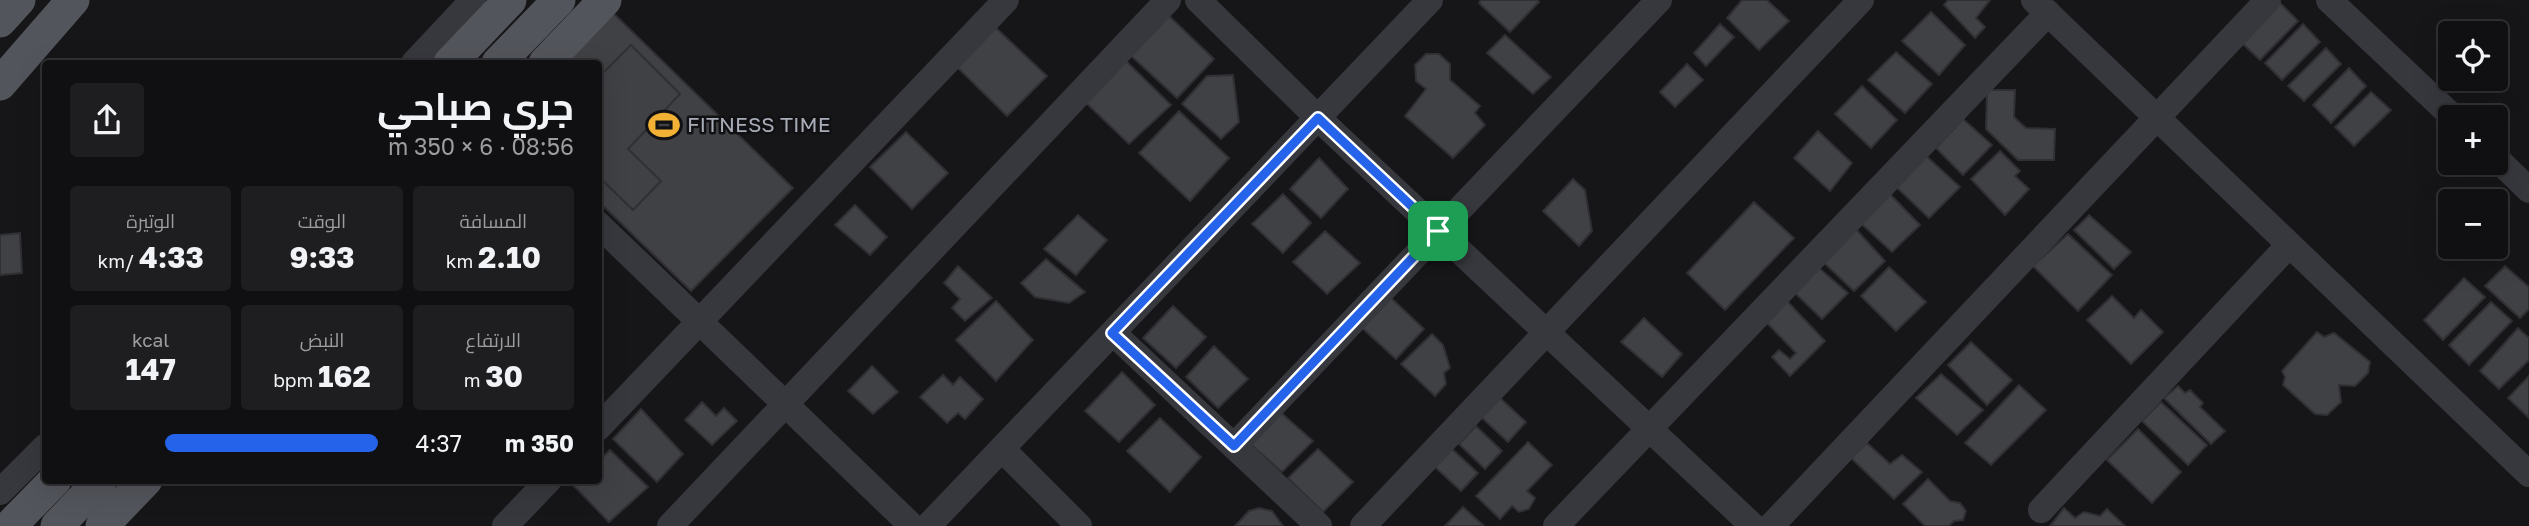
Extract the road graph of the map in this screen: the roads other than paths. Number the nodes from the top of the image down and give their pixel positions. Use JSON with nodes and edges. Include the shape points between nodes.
{"nodes":[{"id":1,"x":19,"y":0,"type":"edge"},
{"id":2,"x":73,"y":0,"type":"edge"},
{"id":3,"x":473,"y":0,"type":"edge"},
{"id":4,"x":510,"y":0,"type":"edge"},
{"id":5,"x":559,"y":0,"type":"edge"},
{"id":6,"x":605,"y":0,"type":"edge"},
{"id":7,"x":1006,"y":0,"type":"edge"},
{"id":8,"x":1168,"y":0,"type":"edge"},
{"id":9,"x":1198,"y":0,"type":"edge"},
{"id":10,"x":1430,"y":0,"type":"edge"},
{"id":11,"x":1659,"y":0,"type":"edge"},
{"id":12,"x":1861,"y":0,"type":"edge"},
{"id":13,"x":2268,"y":0,"type":"edge"},
{"id":14,"x":2329,"y":0,"type":"edge"},
{"id":15,"x":2041,"y":6,"type":"edge"},
{"id":16,"x":0,"y":21,"type":"edge"},
{"id":17,"x":417,"y":60,"type":"edge"},
{"id":18,"x":453,"y":60,"type":"edge"},
{"id":19,"x":501,"y":60,"type":"edge"},
{"id":20,"x":548,"y":60,"type":"edge"},
{"id":21,"x":0,"y":84,"type":"edge"},
{"id":22,"x":2440,"y":105,"type":"edge"},
{"id":23,"x":2156,"y":117,"type":"junction"},
{"id":24,"x":1318,"y":118,"type":"junction"},
{"id":25,"x":2508,"y":170,"type":"edge"},
{"id":26,"x":2529,"y":190,"type":"edge"},
{"id":27,"x":602,"y":228,"type":"edge"},
{"id":28,"x":1438,"y":231,"type":"junction"},
{"id":29,"x":2289,"y":244,"type":"junction"},
{"id":30,"x":699,"y":322,"type":"junction"},
{"id":31,"x":1112,"y":333,"type":"junction"},
{"id":32,"x":1547,"y":333,"type":"junction"},
{"id":33,"x":786,"y":405,"type":"junction"},
{"id":34,"x":602,"y":424,"type":"edge"},
{"id":35,"x":1649,"y":429,"type":"junction"},
{"id":36,"x":1234,"y":446,"type":"junction"},
{"id":37,"x":1002,"y":449,"type":"junction"},
{"id":38,"x":42,"y":450,"type":"edge"},
{"id":39,"x":2529,"y":474,"type":"edge"},
{"id":40,"x":51,"y":484,"type":"edge"},
{"id":41,"x":97,"y":484,"type":"edge"},
{"id":42,"x":142,"y":484,"type":"edge"},
{"id":43,"x":545,"y":484,"type":"edge"},
{"id":44,"x":0,"y":492,"type":"edge"},
{"id":45,"x":2041,"y":510,"type":"dead end"},
{"id":46,"x":10,"y":526,"type":"edge"},
{"id":47,"x":57,"y":526,"type":"edge"},
{"id":48,"x":102,"y":526,"type":"edge"},
{"id":49,"x":505,"y":526,"type":"edge"},
{"id":50,"x":670,"y":526,"type":"edge"},
{"id":51,"x":912,"y":526,"type":"edge"},
{"id":52,"x":928,"y":526,"type":"edge"},
{"id":53,"x":1079,"y":526,"type":"edge"},
{"id":54,"x":1319,"y":526,"type":"edge"},
{"id":55,"x":1363,"y":526,"type":"edge"},
{"id":56,"x":1556,"y":526,"type":"edge"},
{"id":57,"x":1752,"y":526,"type":"edge"},
{"id":58,"x":1771,"y":526,"type":"edge"}],
"edges":[{"from":1,"to":16,"type":"main road"},
{"from":2,"to":21,"type":"main road"},
{"from":3,"to":17,"type":"street"},
{"from":4,"to":18,"type":"main road"},
{"from":5,"to":19,"type":"main road"},
{"from":6,"to":20,"type":"main road"},
{"from":7,"to":30,"type":"street"},
{"from":8,"to":33,"type":"street"},
{"from":9,"to":24,"type":"street"},
{"from":10,"to":24,"type":"street"},
{"from":11,"to":28,"type":"street"},
{"from":12,"to":32,"type":"street"},
{"from":13,"to":23,"type":"street"},
{"from":14,"to":22,"type":"street"},
{"from":15,"to":23,"type":"street"},
{"from":15,"to":35,"type":"street"},
{"from":23,"to":29,"type":"street"},
{"from":23,"to":58,"type":"street"},
{"from":24,"to":28,"type":"street"},
{"from":24,"to":31,"type":"street"},
{"from":25,"to":26,"type":"street"},
{"from":27,"to":30,"type":"street"},
{"from":28,"to":32,"type":"street"},
{"from":28,"to":36,"type":"street"},
{"from":29,"to":39,"type":"street"},
{"from":29,"to":45,"type":"street"},
{"from":30,"to":33,"type":"street"},
{"from":30,"to":34,"type":"street"},
{"from":31,"to":36,"type":"street"},
{"from":31,"to":37,"type":"street"},
{"from":32,"to":35,"type":"street"},
{"from":32,"to":55,"type":"street"},
{"from":33,"to":50,"type":"street"},
{"from":33,"to":51,"type":"street"},
{"from":35,"to":56,"type":"street"},
{"from":35,"to":57,"type":"street"},
{"from":36,"to":54,"type":"street"},
{"from":37,"to":52,"type":"street"},
{"from":37,"to":53,"type":"street"},
{"from":38,"to":44,"type":"street"},
{"from":40,"to":46,"type":"main road"},
{"from":41,"to":47,"type":"main road"},
{"from":42,"to":48,"type":"main road"},
{"from":43,"to":49,"type":"street"}]}
